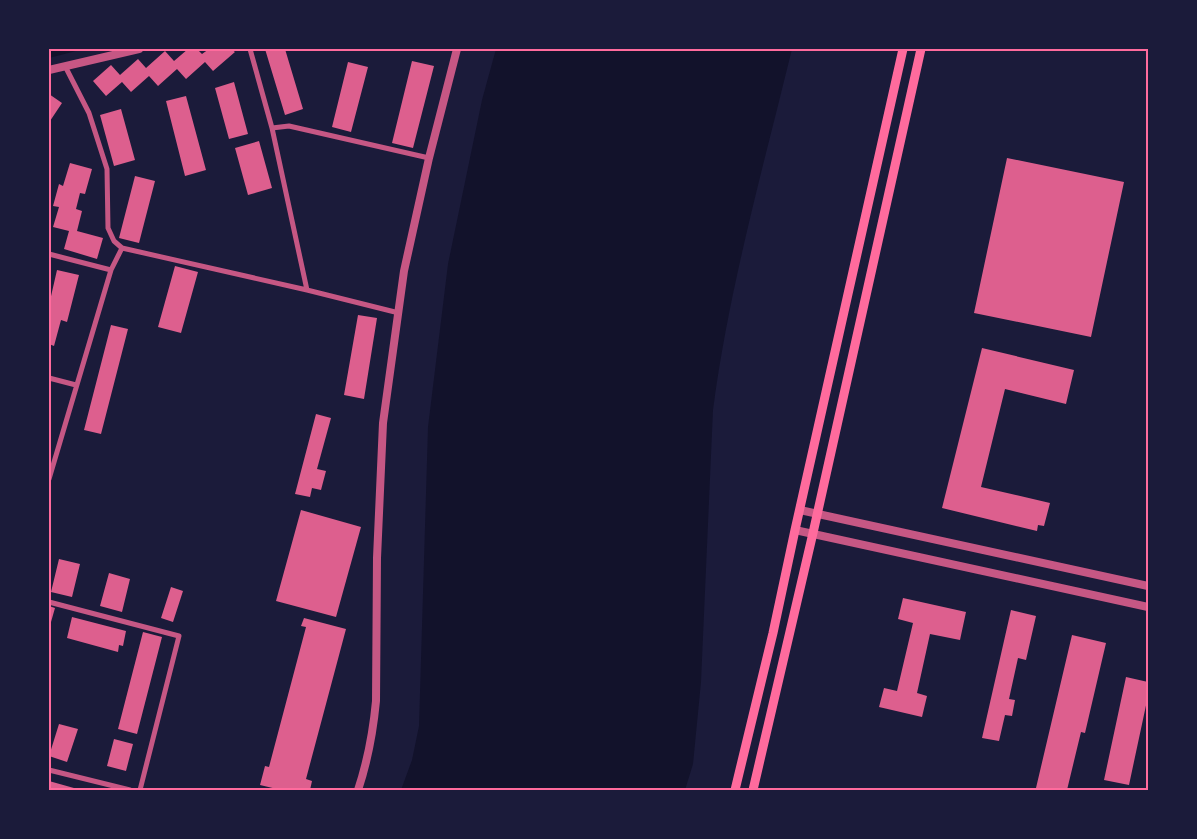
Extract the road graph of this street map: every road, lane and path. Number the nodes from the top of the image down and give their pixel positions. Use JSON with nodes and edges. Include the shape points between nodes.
{"nodes":[{"id":1,"x":139,"y":49,"type":"edge"},
{"id":2,"x":250,"y":49,"type":"edge"},
{"id":3,"x":457,"y":49,"type":"edge"},
{"id":4,"x":904,"y":49,"type":"edge"},
{"id":5,"x":921,"y":49,"type":"edge"},
{"id":6,"x":65,"y":66,"type":"junction"},
{"id":7,"x":49,"y":70,"type":"edge"},
{"id":8,"x":272,"y":128,"type":"junction"},
{"id":9,"x":429,"y":158,"type":"junction"},
{"id":10,"x":122,"y":248,"type":"junction"},
{"id":11,"x":49,"y":254,"type":"edge"},
{"id":12,"x":111,"y":270,"type":"junction"},
{"id":13,"x":307,"y":290,"type":"junction"},
{"id":14,"x":399,"y":313,"type":"junction"},
{"id":15,"x":49,"y":378,"type":"edge"},
{"id":16,"x":76,"y":385,"type":"junction"},
{"id":17,"x":49,"y":479,"type":"edge"},
{"id":18,"x":800,"y":510,"type":"junction"},
{"id":19,"x":817,"y":513,"type":"junction"},
{"id":20,"x":795,"y":530,"type":"junction"},
{"id":21,"x":813,"y":533,"type":"junction"},
{"id":22,"x":1148,"y":586,"type":"edge"},
{"id":23,"x":49,"y":602,"type":"edge"},
{"id":24,"x":1148,"y":607,"type":"edge"},
{"id":25,"x":49,"y":770,"type":"edge"},
{"id":26,"x":115,"y":788,"type":"edge"},
{"id":27,"x":130,"y":790,"type":"edge"},
{"id":28,"x":140,"y":790,"type":"edge"},
{"id":29,"x":358,"y":790,"type":"edge"},
{"id":30,"x":735,"y":790,"type":"edge"},
{"id":31,"x":753,"y":790,"type":"edge"}],
"edges":[{"from":1,"to":6,"type":"street"},
{"from":2,"to":8,"type":"street"},
{"from":3,"to":9,"type":"street"},
{"from":4,"to":18,"type":"main road"},
{"from":5,"to":19,"type":"main road"},
{"from":6,"to":7,"type":"street"},
{"from":6,"to":10,"type":"street","via":[[89,113],[107,170],[108,228],[114,241]]},
{"from":8,"to":9,"type":"street","via":[[289,126]]},
{"from":8,"to":13,"type":"street"},
{"from":9,"to":14,"type":"street","via":[[404,271]]},
{"from":10,"to":12,"type":"street"},
{"from":10,"to":13,"type":"street"},
{"from":11,"to":12,"type":"street"},
{"from":12,"to":16,"type":"street"},
{"from":13,"to":14,"type":"street"},
{"from":14,"to":29,"type":"street","via":[[384,423],[379,490],[376,701],[373,735]]},
{"from":15,"to":16,"type":"street"},
{"from":16,"to":17,"type":"street"},
{"from":18,"to":19,"type":"street"},
{"from":18,"to":20,"type":"main road"},
{"from":19,"to":21,"type":"main road"},
{"from":19,"to":22,"type":"street"},
{"from":20,"to":21,"type":"street"},
{"from":20,"to":30,"type":"main road"},
{"from":21,"to":24,"type":"street"},
{"from":21,"to":31,"type":"main road"},
{"from":23,"to":28,"type":"street","via":[[179,636]]},
{"from":25,"to":26,"type":"street"},
{"from":26,"to":27,"type":"street"}]}
